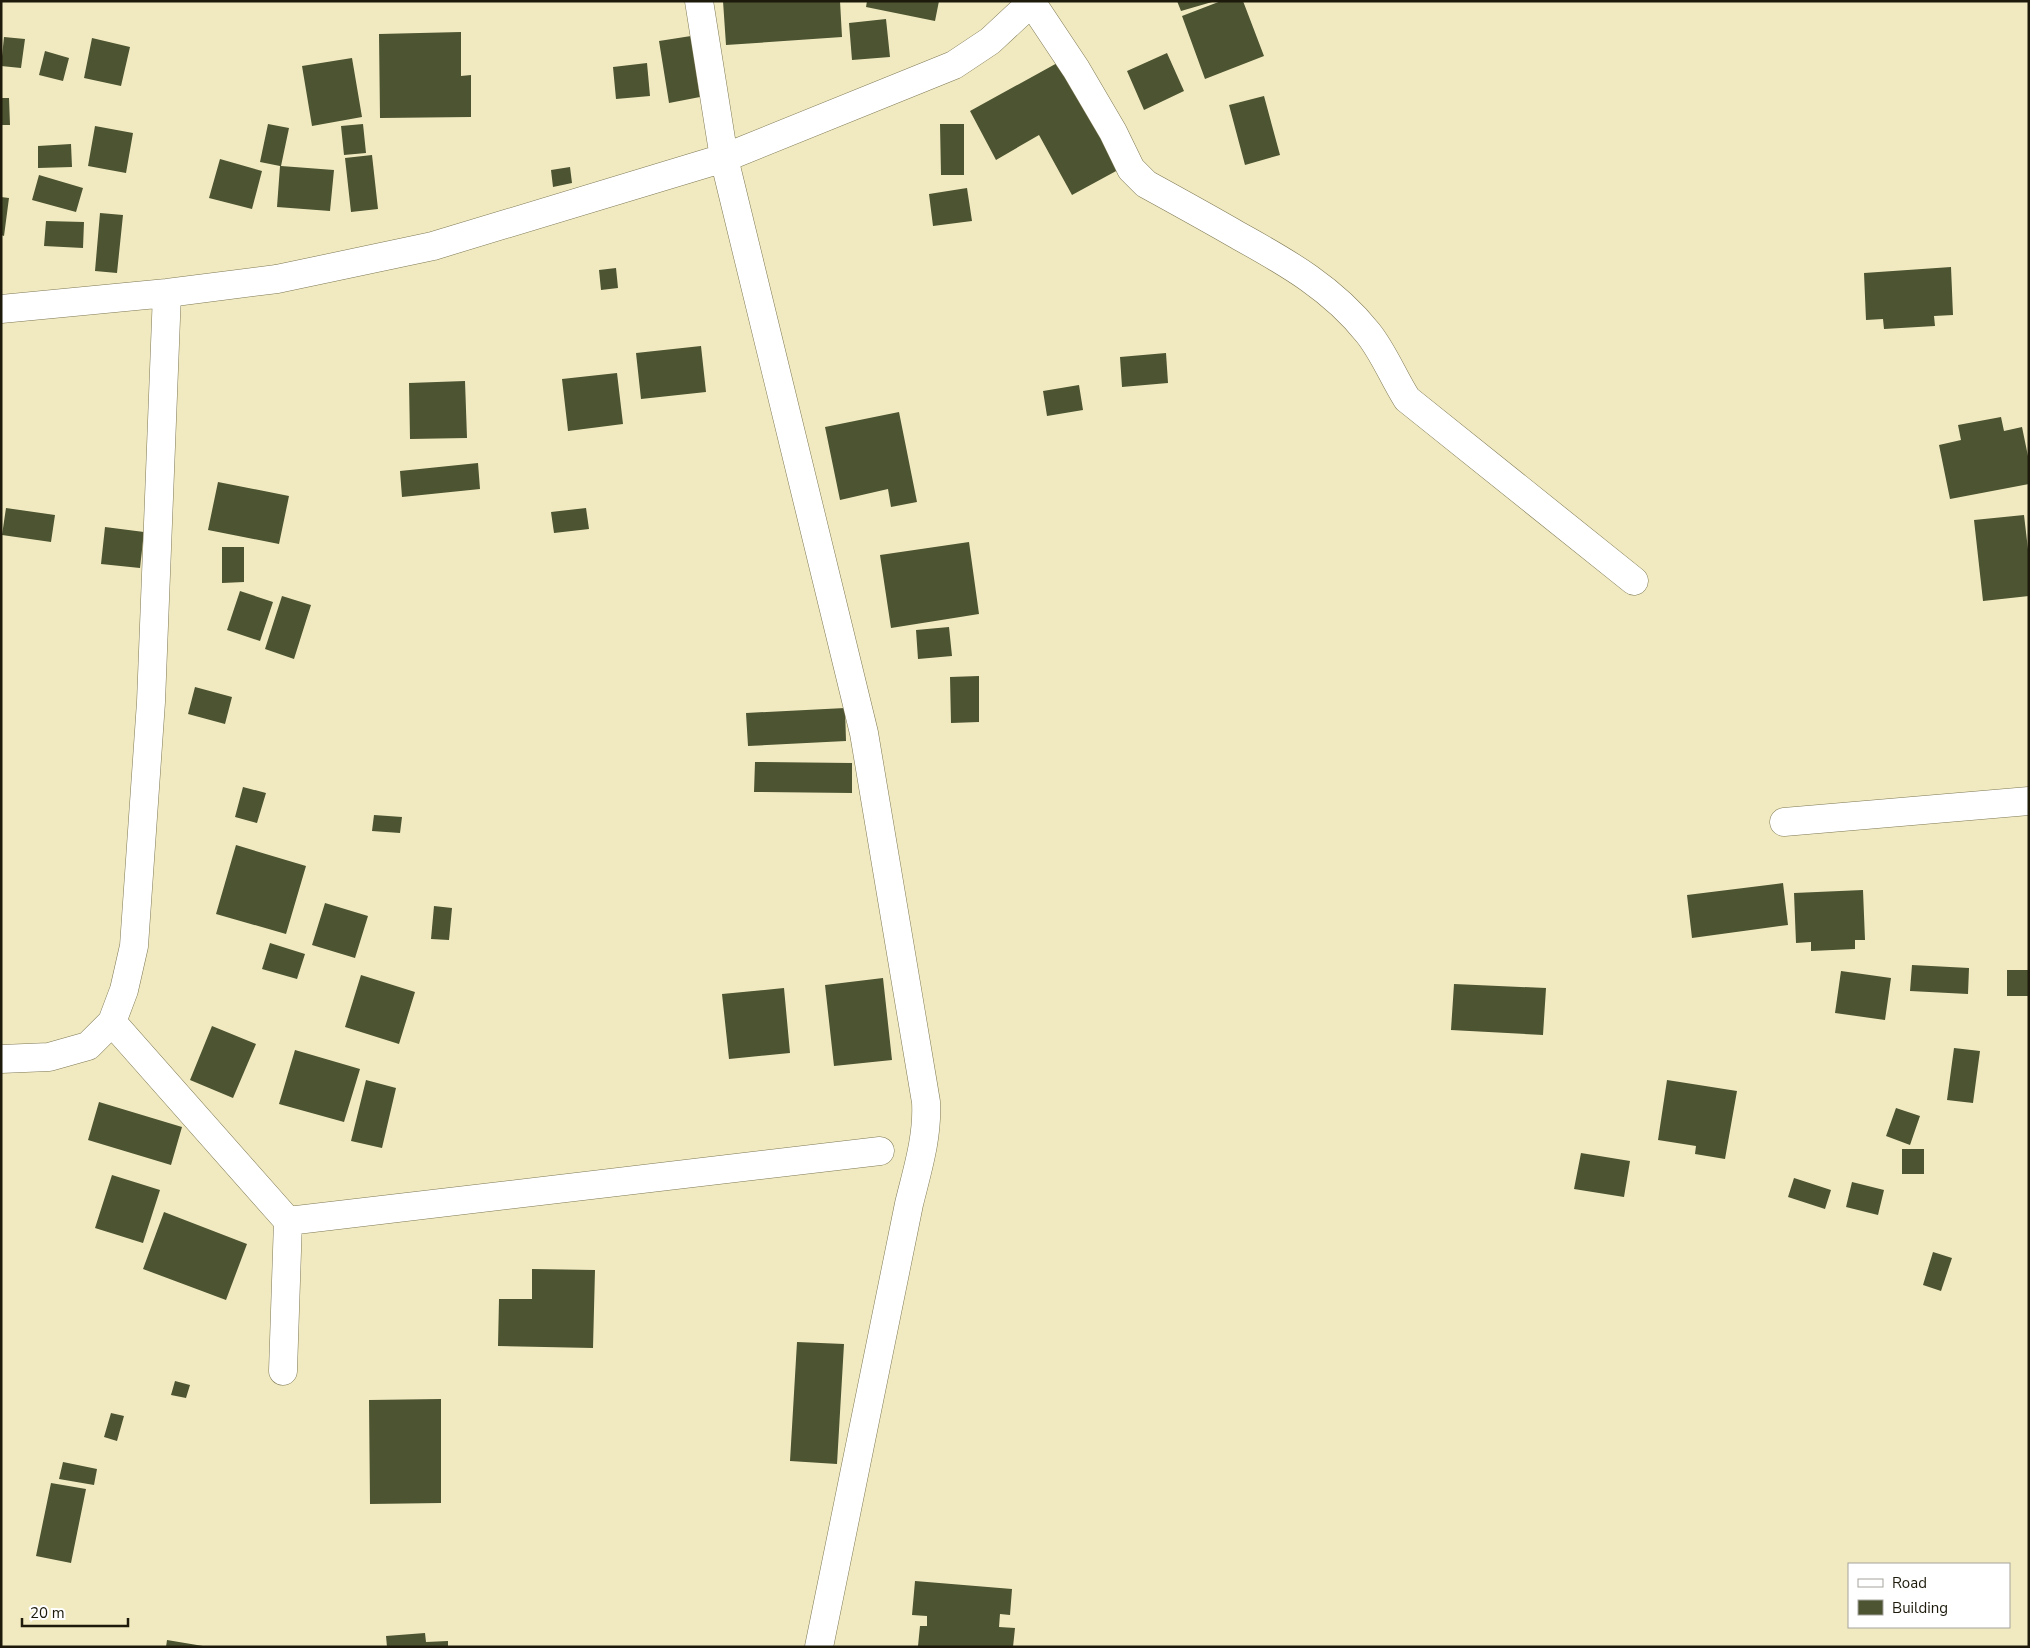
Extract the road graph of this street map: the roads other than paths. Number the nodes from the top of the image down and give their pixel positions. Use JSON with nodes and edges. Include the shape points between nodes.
{"nodes":[{"id":1,"x":699,"y":1,"type":"edge"},
{"id":2,"x":1032,"y":2,"type":"edge"},
{"id":3,"x":724,"y":158,"type":"junction"},
{"id":4,"x":167,"y":293,"type":"junction"},
{"id":5,"x":1,"y":309,"type":"edge"},
{"id":6,"x":1634,"y":581,"type":"dead end"},
{"id":7,"x":2029,"y":801,"type":"edge"},
{"id":8,"x":1784,"y":822,"type":"dead end"},
{"id":9,"x":112,"y":1022,"type":"junction"},
{"id":10,"x":1,"y":1060,"type":"edge"},
{"id":11,"x":880,"y":1151,"type":"dead end"},
{"id":12,"x":288,"y":1221,"type":"junction"},
{"id":13,"x":282,"y":1371,"type":"dead end"},
{"id":14,"x":819,"y":1647,"type":"edge"}],
"edges":[{"from":1,"to":3,"type":"street"},
{"from":2,"to":3,"type":"street","via":[[990,41],[954,65]]},
{"from":2,"to":6,"type":"street","via":[[1113,132],[1130,169],[1146,184],[1289,264],[1326,290],[1368,334],[1407,398]]},
{"from":3,"to":4,"type":"street","via":[[433,246],[277,279]]},
{"from":3,"to":14,"type":"street","via":[[864,734],[926,1102],[927,1120]]},
{"from":4,"to":5,"type":"street"},
{"from":4,"to":9,"type":"street","via":[[151,702],[135,936],[124,990]]},
{"from":7,"to":8,"type":"street"},
{"from":9,"to":10,"type":"street","via":[[88,1046],[49,1056]]},
{"from":9,"to":12,"type":"street"},
{"from":11,"to":12,"type":"street"},
{"from":12,"to":13,"type":"street"}]}
